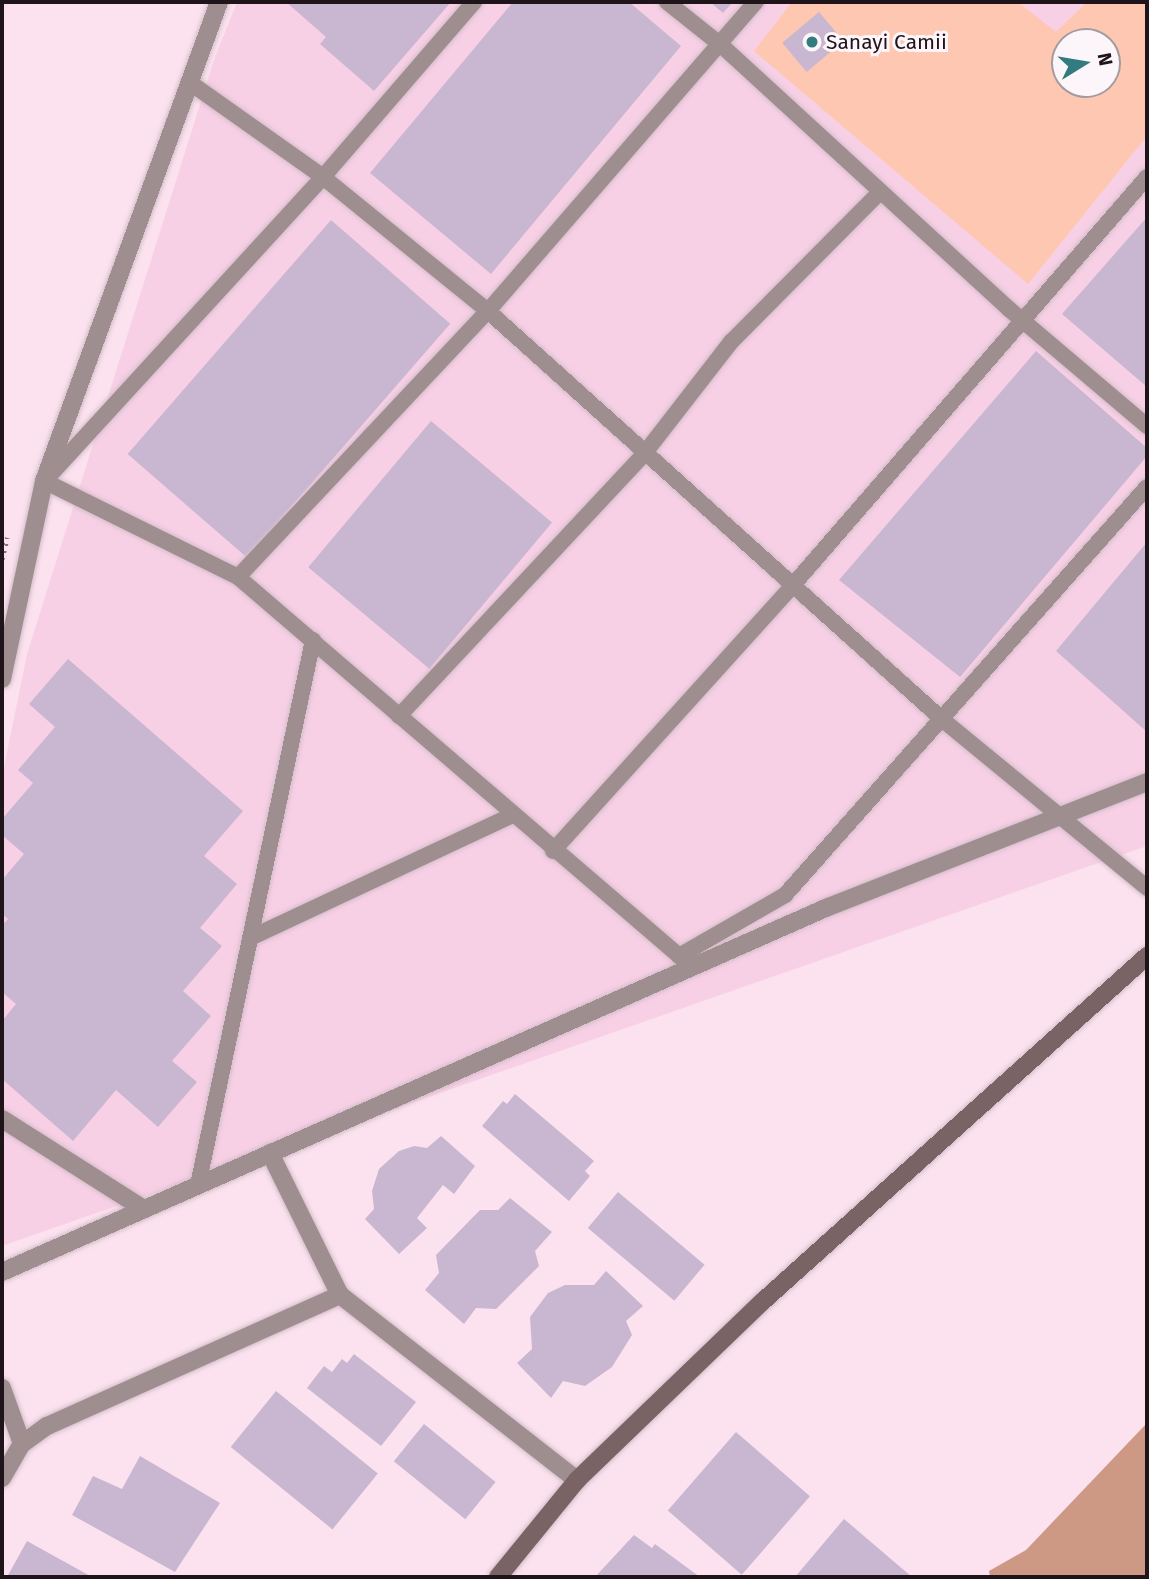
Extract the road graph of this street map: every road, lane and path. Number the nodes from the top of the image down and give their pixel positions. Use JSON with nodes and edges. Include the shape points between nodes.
{"nodes":[{"id":1,"x":219,"y":2,"type":"edge"},
{"id":2,"x":474,"y":2,"type":"edge"},
{"id":3,"x":667,"y":2,"type":"edge"},
{"id":4,"x":757,"y":2,"type":"edge"},
{"id":5,"x":721,"y":45,"type":"junction"},
{"id":6,"x":189,"y":82,"type":"junction"},
{"id":7,"x":324,"y":177,"type":"junction"},
{"id":8,"x":1147,"y":177,"type":"edge"},
{"id":9,"x":879,"y":193,"type":"junction"},
{"id":10,"x":488,"y":312,"type":"junction"},
{"id":11,"x":1023,"y":321,"type":"junction"},
{"id":12,"x":1147,"y":426,"type":"edge"},
{"id":13,"x":645,"y":454,"type":"junction"},
{"id":14,"x":44,"y":481,"type":"junction"},
{"id":15,"x":1147,"y":486,"type":"edge"},
{"id":16,"x":238,"y":577,"type":"junction"},
{"id":17,"x":793,"y":585,"type":"junction"},
{"id":18,"x":313,"y":640,"type":"junction"},
{"id":19,"x":2,"y":679,"type":"edge"},
{"id":20,"x":399,"y":716,"type":"junction"},
{"id":21,"x":944,"y":721,"type":"junction"},
{"id":22,"x":1147,"y":782,"type":"edge"},
{"id":23,"x":513,"y":815,"type":"junction"},
{"id":24,"x":1058,"y":817,"type":"junction"},
{"id":25,"x":553,"y":851,"type":"junction"},
{"id":26,"x":1147,"y":888,"type":"edge"},
{"id":27,"x":250,"y":939,"type":"junction"},
{"id":28,"x":1147,"y":956,"type":"edge"},
{"id":29,"x":686,"y":961,"type":"junction"},
{"id":30,"x":2,"y":1119,"type":"edge"},
{"id":31,"x":270,"y":1153,"type":"junction"},
{"id":32,"x":198,"y":1185,"type":"junction"},
{"id":33,"x":144,"y":1209,"type":"junction"},
{"id":34,"x":2,"y":1272,"type":"edge"},
{"id":35,"x":340,"y":1295,"type":"junction"},
{"id":36,"x":2,"y":1388,"type":"edge"},
{"id":37,"x":22,"y":1444,"type":"junction"},
{"id":38,"x":2,"y":1478,"type":"edge"},
{"id":39,"x":577,"y":1480,"type":"junction"},
{"id":40,"x":498,"y":1577,"type":"edge"}],
"edges":[{"from":1,"to":6,"type":"street"},
{"from":2,"to":7,"type":"lane"},
{"from":3,"to":5,"type":"lane"},
{"from":4,"to":5,"type":"lane"},
{"from":5,"to":9,"type":"lane"},
{"from":5,"to":10,"type":"lane"},
{"from":6,"to":7,"type":"lane"},
{"from":6,"to":14,"type":"street"},
{"from":7,"to":10,"type":"lane"},
{"from":7,"to":14,"type":"lane"},
{"from":8,"to":11,"type":"lane"},
{"from":9,"to":11,"type":"lane"},
{"from":9,"to":13,"type":"lane","via":[[731,342]]},
{"from":10,"to":13,"type":"lane"},
{"from":10,"to":16,"type":"lane"},
{"from":11,"to":12,"type":"lane"},
{"from":11,"to":17,"type":"lane"},
{"from":13,"to":17,"type":"lane"},
{"from":13,"to":20,"type":"lane"},
{"from":14,"to":16,"type":"lane"},
{"from":14,"to":19,"type":"street"},
{"from":15,"to":21,"type":"lane"},
{"from":16,"to":18,"type":"lane"},
{"from":17,"to":21,"type":"lane"},
{"from":17,"to":25,"type":"lane"},
{"from":18,"to":20,"type":"lane"},
{"from":18,"to":27,"type":"lane"},
{"from":20,"to":23,"type":"lane"},
{"from":21,"to":24,"type":"lane"},
{"from":21,"to":29,"type":"lane","via":[[785,895]]},
{"from":22,"to":24,"type":"street"},
{"from":23,"to":25,"type":"lane"},
{"from":23,"to":27,"type":"lane"},
{"from":24,"to":26,"type":"lane"},
{"from":24,"to":29,"type":"street"},
{"from":25,"to":29,"type":"lane"},
{"from":27,"to":32,"type":"lane"},
{"from":28,"to":39,"type":"street","via":[[762,1302]]},
{"from":29,"to":31,"type":"street"},
{"from":30,"to":33,"type":"street"},
{"from":31,"to":32,"type":"street"},
{"from":31,"to":35,"type":"street"},
{"from":32,"to":33,"type":"street"},
{"from":33,"to":34,"type":"street"},
{"from":35,"to":37,"type":"street","via":[[47,1426]]},
{"from":35,"to":39,"type":"street"},
{"from":36,"to":37,"type":"street"},
{"from":37,"to":38,"type":"street"},
{"from":39,"to":40,"type":"street"}]}
